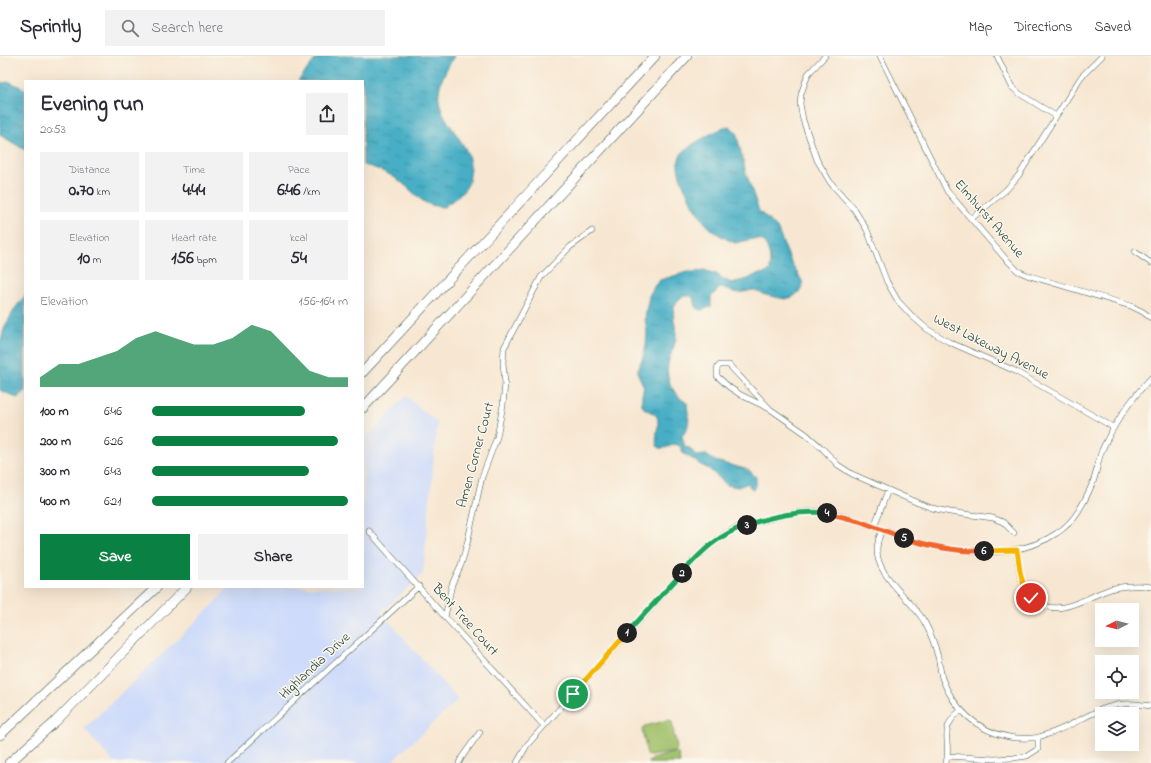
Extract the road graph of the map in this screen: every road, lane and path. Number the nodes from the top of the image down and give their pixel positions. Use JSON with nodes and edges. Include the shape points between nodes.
{"nodes":[{"id":1,"x":655,"y":56,"type":"edge"},
{"id":2,"x":687,"y":56,"type":"edge"},
{"id":3,"x":825,"y":56,"type":"edge"},
{"id":4,"x":880,"y":56,"type":"edge"},
{"id":5,"x":997,"y":56,"type":"edge"},
{"id":6,"x":1102,"y":56,"type":"edge"},
{"id":7,"x":1056,"y":116,"type":"junction"},
{"id":8,"x":971,"y":219,"type":"junction"},
{"id":9,"x":592,"y":232,"type":"dead end"},
{"id":10,"x":1135,"y":252,"type":"dead end"},
{"id":11,"x":1151,"y":263,"type":"edge"},
{"id":12,"x":1151,"y":318,"type":"edge"},
{"id":13,"x":364,"y":371,"type":"edge"},
{"id":14,"x":1151,"y":378,"type":"edge"},
{"id":15,"x":364,"y":407,"type":"edge"},
{"id":16,"x":770,"y":409,"type":"junction"},
{"id":17,"x":1113,"y":427,"type":"junction"},
{"id":18,"x":888,"y":490,"type":"junction"},
{"id":19,"x":874,"y":527,"type":"junction"},
{"id":20,"x":369,"y":531,"type":"dead end"},
{"id":21,"x":882,"y":531,"type":"junction"},
{"id":22,"x":1014,"y":533,"type":"dead end"},
{"id":23,"x":1017,"y":550,"type":"junction"},
{"id":24,"x":419,"y":586,"type":"junction"},
{"id":25,"x":1151,"y":587,"type":"edge"},
{"id":26,"x":156,"y":588,"type":"edge"},
{"id":27,"x":187,"y":588,"type":"edge"},
{"id":28,"x":445,"y":618,"type":"junction"},
{"id":29,"x":1151,"y":706,"type":"edge"},
{"id":30,"x":961,"y":710,"type":"junction"},
{"id":31,"x":544,"y":726,"type":"junction"},
{"id":32,"x":480,"y":732,"type":"dead end"},
{"id":33,"x":0,"y":735,"type":"edge"},
{"id":34,"x":1038,"y":737,"type":"junction"},
{"id":35,"x":946,"y":756,"type":"junction"},
{"id":36,"x":9,"y":763,"type":"edge"},
{"id":37,"x":227,"y":763,"type":"edge"},
{"id":38,"x":459,"y":763,"type":"edge"},
{"id":39,"x":517,"y":763,"type":"edge"},
{"id":40,"x":946,"y":763,"type":"edge"}],
"edges":[{"from":1,"to":13,"type":"highway"},
{"from":2,"to":15,"type":"highway"},
{"from":3,"to":17,"type":"street","name":"West Lakeway Avenue","via":[[808,74],[801,94],[803,120],[817,160],[830,182],[854,209],[867,230],[887,282],[898,301],[927,329],[949,342],[1013,370]]},
{"from":4,"to":8,"type":"street","name":"Elmhurst Avenue","via":[[947,191]]},
{"from":5,"to":7,"type":"street","via":[[1012,87]]},
{"from":6,"to":7,"type":"street","via":[[1082,77]]},
{"from":7,"to":8,"type":"street","via":[[1019,175],[1006,190]]},
{"from":8,"to":12,"type":"street","name":"Elmhurst Avenue","via":[[1004,257],[1027,275],[1131,306]]},
{"from":9,"to":28,"type":"street","name":"Amen Corner Court","via":[[570,246],[541,276],[504,348],[505,383],[497,437],[482,477],[467,544],[452,584]]},
{"from":10,"to":11,"type":"street"},
{"from":14,"to":17,"type":"street"},
{"from":16,"to":16,"type":"street","via":[[728,365],[720,365],[717,368],[718,376],[729,387]]},
{"from":16,"to":18,"type":"street","via":[[806,434],[838,465]]},
{"from":17,"to":23,"type":"street","via":[[1083,505],[1072,520],[1058,533],[1040,543]]},
{"from":18,"to":19,"type":"street"},
{"from":18,"to":22,"type":"street","via":[[932,508],[993,518],[1003,522]]},
{"from":19,"to":21,"type":"street"},
{"from":19,"to":31,"type":"street","via":[[832,513],[812,511],[795,512],[732,530],[711,544],[693,561]]},
{"from":20,"to":24,"type":"street","name":"Bent Tree Court"},
{"from":21,"to":23,"type":"street","via":[[922,544],[950,548],[979,552]]},
{"from":21,"to":30,"type":"street","via":[[877,550],[880,563],[887,578],[924,621],[933,639],[946,688]]},
{"from":23,"to":25,"type":"street","via":[[1024,587],[1031,598],[1050,608],[1068,606],[1115,588]]},
{"from":24,"to":28,"type":"street","name":"Bent Tree Court"},
{"from":24,"to":37,"type":"street","name":"Highlandia Drive"},
{"from":26,"to":33,"type":"highway"},
{"from":27,"to":36,"type":"highway","via":[[55,722]]},
{"from":28,"to":31,"type":"street","name":"Bent Tree Court"},
{"from":29,"to":34,"type":"street","via":[[1131,704],[1103,708],[1069,726]]},
{"from":30,"to":34,"type":"street","via":[[972,721],[997,734],[1010,737]]},
{"from":30,"to":35,"type":"street","via":[[947,728]]},
{"from":31,"to":39,"type":"street","via":[[527,745]]},
{"from":32,"to":38,"type":"street"},
{"from":34,"to":35,"type":"street","via":[[1038,749],[1027,756],[994,759]]},
{"from":35,"to":40,"type":"street"}]}
